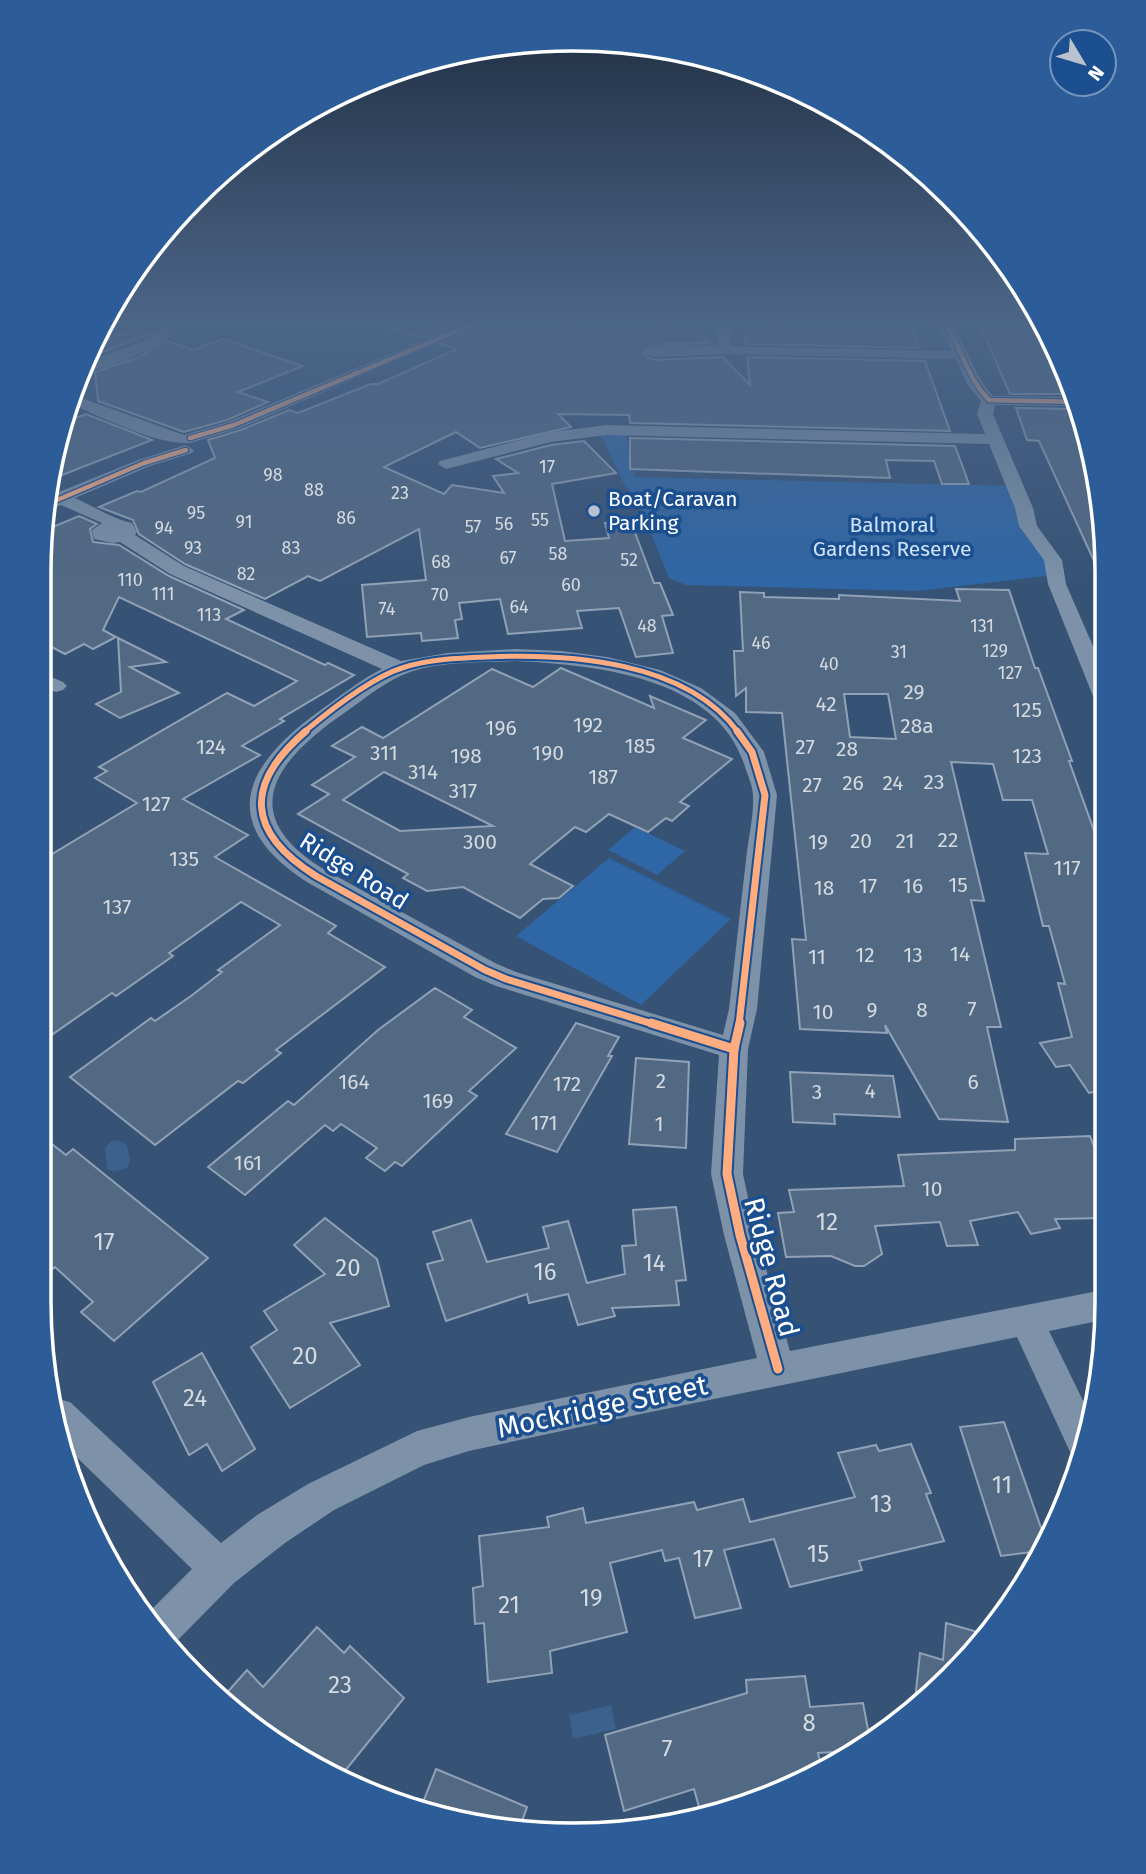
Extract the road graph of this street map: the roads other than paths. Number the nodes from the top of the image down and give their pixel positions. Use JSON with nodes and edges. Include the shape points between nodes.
{"nodes":[{"id":1,"x":98,"y":409,"type":"edge"},
{"id":2,"x":271,"y":409,"type":"edge"},
{"id":3,"x":986,"y":409,"type":"edge"},
{"id":4,"x":996,"y":439,"type":"junction"},
{"id":5,"x":181,"y":442,"type":"junction"},
{"id":6,"x":446,"y":464,"type":"dead end"},
{"id":7,"x":61,"y":498,"type":"junction"},
{"id":8,"x":56,"y":500,"type":"edge"},
{"id":9,"x":400,"y":668,"type":"junction"},
{"id":10,"x":1095,"y":675,"type":"edge"},
{"id":11,"x":734,"y":1049,"type":"junction"},
{"id":12,"x":1095,"y":1306,"type":"edge"},
{"id":13,"x":1026,"y":1319,"type":"junction"},
{"id":14,"x":778,"y":1369,"type":"junction"},
{"id":15,"x":66,"y":1422,"type":"edge"},
{"id":16,"x":1078,"y":1430,"type":"edge"},
{"id":17,"x":220,"y":1569,"type":"junction"},
{"id":18,"x":164,"y":1625,"type":"edge"}],
"edges":[{"from":1,"to":5,"type":"street"},
{"from":2,"to":5,"type":"street"},
{"from":3,"to":4,"type":"street"},
{"from":4,"to":6,"type":"street","via":[[598,431],[538,439]]},
{"from":4,"to":10,"type":"street","via":[[1028,526],[1053,560],[1057,584]]},
{"from":5,"to":7,"type":"street"},
{"from":7,"to":8,"type":"street"},
{"from":7,"to":9,"type":"street","via":[[108,519],[118,531],[185,574]]},
{"from":9,"to":11,"type":"street","name":"Ridge Road","via":[[441,660],[522,655],[603,662],[674,683],[711,705],[743,736],[761,768],[765,795],[743,1009]]},
{"from":9,"to":11,"type":"street","name":"Ridge Road","via":[[312,725],[276,759],[262,791],[263,816],[275,842],[316,875],[485,970],[567,1000]]},
{"from":11,"to":14,"type":"street","name":"Ridge Road","via":[[727,1174]]},
{"from":12,"to":13,"type":"street","name":"Mockridge Street"},
{"from":13,"to":14,"type":"street","name":"Mockridge Street"},
{"from":13,"to":16,"type":"street"},
{"from":14,"to":17,"type":"street","name":"Mockridge Street","via":[[417,1449],[320,1497]]},
{"from":15,"to":17,"type":"street"},
{"from":17,"to":18,"type":"street","name":"Mockridge Street"}]}
